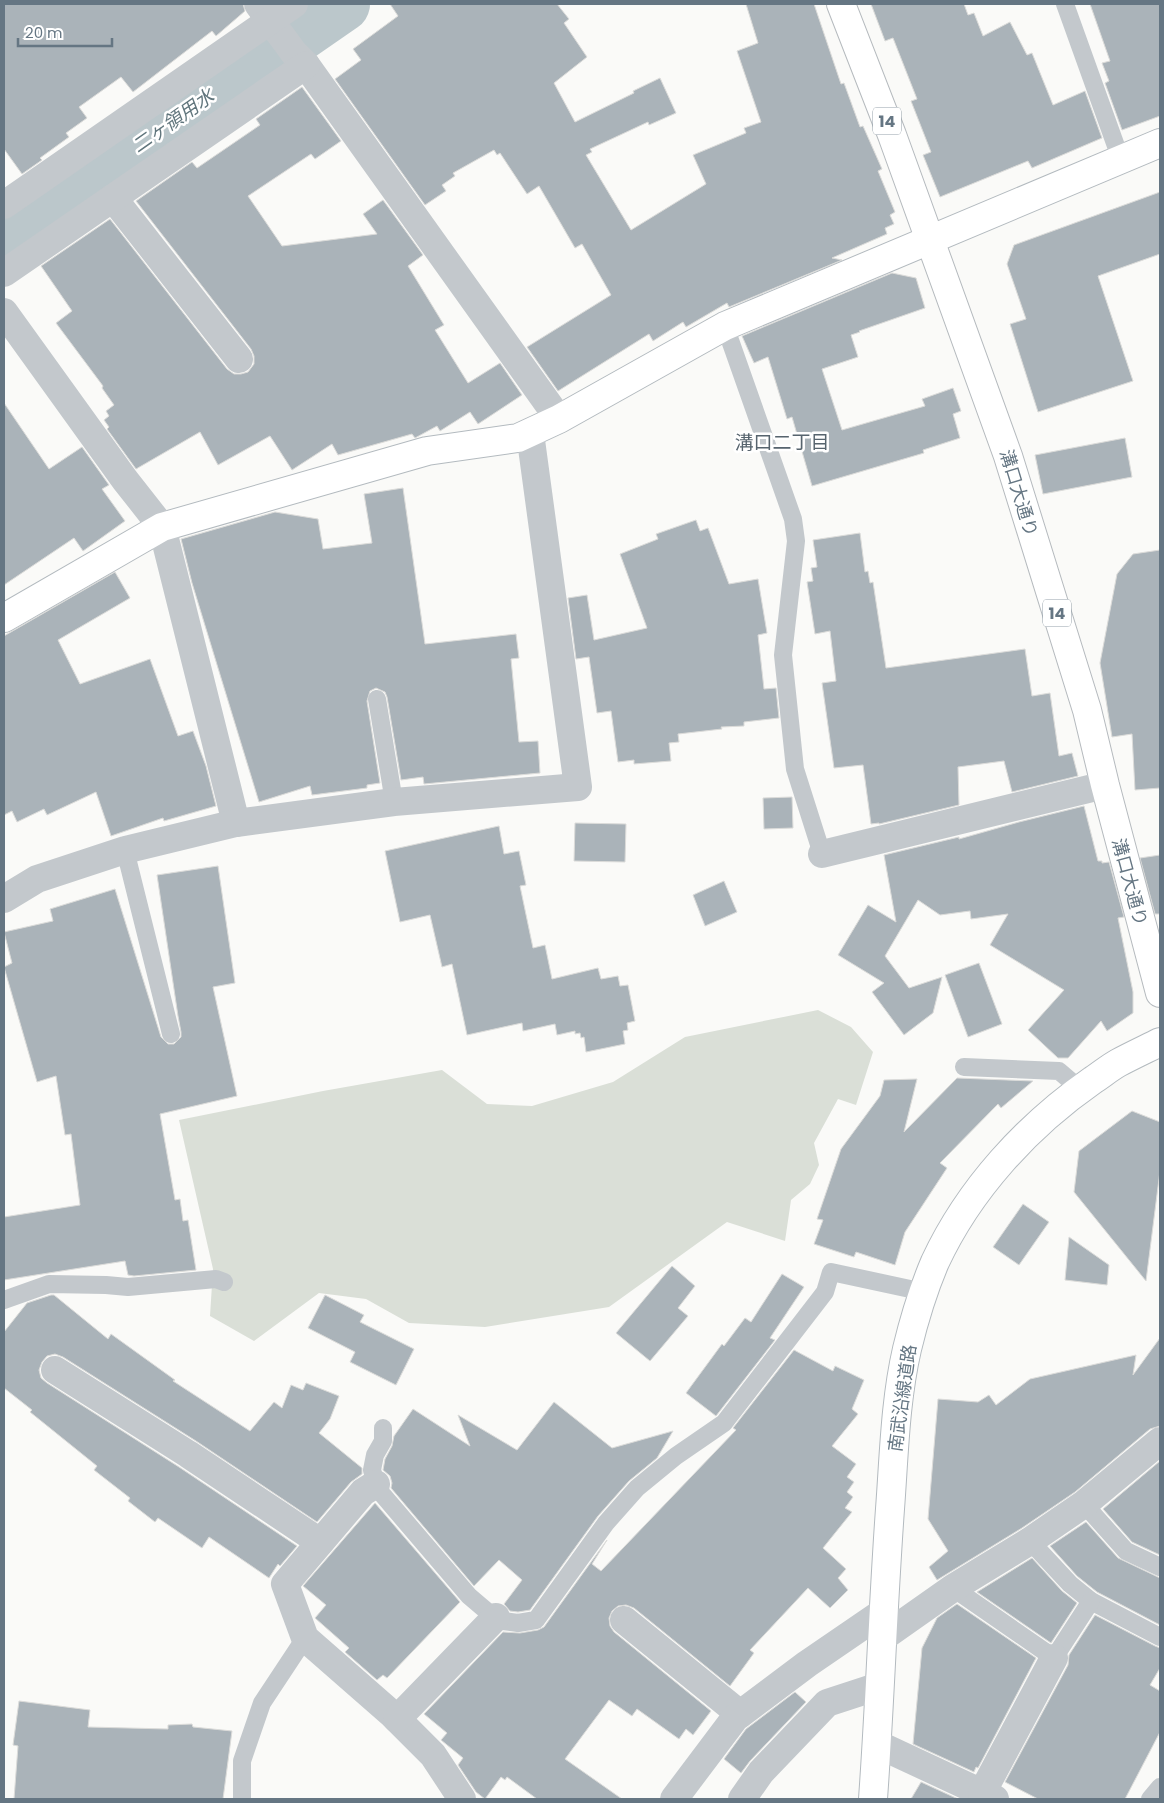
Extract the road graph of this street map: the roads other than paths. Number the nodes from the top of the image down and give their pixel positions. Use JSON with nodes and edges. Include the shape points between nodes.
{"nodes":[{"id":1,"x":294,"y":4,"type":"edge"},
{"id":2,"x":841,"y":4,"type":"edge"},
{"id":3,"x":1065,"y":4,"type":"edge"},
{"id":4,"x":282,"y":35,"type":"edge"},
{"id":5,"x":1160,"y":144,"type":"edge"},
{"id":6,"x":1121,"y":160,"type":"junction"},
{"id":7,"x":113,"y":198,"type":"junction"},
{"id":8,"x":4,"y":205,"type":"edge"},
{"id":9,"x":930,"y":239,"type":"junction"},
{"id":10,"x":4,"y":273,"type":"edge"},
{"id":11,"x":4,"y":312,"type":"edge"},
{"id":12,"x":725,"y":326,"type":"junction"},
{"id":13,"x":239,"y":359,"type":"dead end"},
{"id":14,"x":559,"y":418,"type":"junction"},
{"id":15,"x":530,"y":433,"type":"junction"},
{"id":16,"x":162,"y":527,"type":"junction"},
{"id":17,"x":4,"y":618,"type":"edge"},
{"id":18,"x":377,"y":699,"type":"dead end"},
{"id":19,"x":1104,"y":785,"type":"junction"},
{"id":20,"x":394,"y":802,"type":"junction"},
{"id":21,"x":236,"y":823,"type":"junction"},
{"id":22,"x":125,"y":850,"type":"junction"},
{"id":23,"x":822,"y":854,"type":"joint"},
{"id":24,"x":4,"y":899,"type":"edge"},
{"id":25,"x":1160,"y":993,"type":"edge"},
{"id":26,"x":171,"y":1034,"type":"dead end"},
{"id":27,"x":1160,"y":1042,"type":"edge"},
{"id":28,"x":964,"y":1066,"type":"dead end"},
{"id":29,"x":1080,"y":1089,"type":"junction"},
{"id":30,"x":224,"y":1282,"type":"dead end"},
{"id":31,"x":924,"y":1292,"type":"junction"},
{"id":32,"x":4,"y":1300,"type":"edge"},
{"id":33,"x":55,"y":1370,"type":"dead end"},
{"id":34,"x":384,"y":1428,"type":"dead end"},
{"id":35,"x":1160,"y":1441,"type":"edge"},
{"id":36,"x":376,"y":1484,"type":"junction"},
{"id":37,"x":1084,"y":1504,"type":"junction"},
{"id":38,"x":1030,"y":1541,"type":"junction"},
{"id":39,"x":320,"y":1542,"type":"junction"},
{"id":40,"x":1160,"y":1567,"type":"edge"},
{"id":41,"x":953,"y":1588,"type":"junction"},
{"id":42,"x":1091,"y":1601,"type":"junction"},
{"id":43,"x":496,"y":1617,"type":"junction"},
{"id":44,"x":624,"y":1620,"type":"dead end"},
{"id":45,"x":882,"y":1625,"type":"junction"},
{"id":46,"x":1160,"y":1637,"type":"edge"},
{"id":47,"x":305,"y":1638,"type":"junction"},
{"id":48,"x":1054,"y":1658,"type":"junction"},
{"id":49,"x":879,"y":1686,"type":"junction"},
{"id":50,"x":740,"y":1714,"type":"junction"},
{"id":51,"x":397,"y":1719,"type":"junction"},
{"id":52,"x":877,"y":1744,"type":"junction"},
{"id":53,"x":1160,"y":1787,"type":"edge"},
{"id":54,"x":989,"y":1796,"type":"edge"},
{"id":55,"x":242,"y":1799,"type":"edge"},
{"id":56,"x":462,"y":1799,"type":"edge"},
{"id":57,"x":674,"y":1799,"type":"edge"},
{"id":58,"x":742,"y":1799,"type":"edge"},
{"id":59,"x":873,"y":1799,"type":"edge"},
{"id":60,"x":1150,"y":1799,"type":"edge"}],
"edges":[{"from":1,"to":4,"type":"street"},
{"from":2,"to":9,"type":"street","name":"溝口大通り","number":"14"},
{"from":3,"to":6,"type":"lane"},
{"from":4,"to":7,"type":"street"},
{"from":4,"to":8,"type":"street"},
{"from":4,"to":14,"type":"street"},
{"from":5,"to":6,"type":"street"},
{"from":6,"to":9,"type":"street"},
{"from":7,"to":10,"type":"street"},
{"from":7,"to":13,"type":"street"},
{"from":9,"to":12,"type":"street"},
{"from":9,"to":19,"type":"street","name":"溝口大通り","number":"14","via":[[1008,456],[1087,710]]},
{"from":11,"to":16,"type":"street"},
{"from":12,"to":14,"type":"street"},
{"from":12,"to":23,"type":"lane","via":[[793,519],[796,541],[783,655],[795,770]]},
{"from":14,"to":15,"type":"street"},
{"from":15,"to":16,"type":"street","via":[[518,438],[427,451]]},
{"from":15,"to":20,"type":"street","via":[[578,787]]},
{"from":16,"to":17,"type":"street"},
{"from":16,"to":21,"type":"street"},
{"from":18,"to":20,"type":"lane"},
{"from":19,"to":23,"type":"street"},
{"from":19,"to":25,"type":"street","name":"溝口大通り","number":"14"},
{"from":20,"to":21,"type":"street"},
{"from":21,"to":22,"type":"street"},
{"from":22,"to":24,"type":"street","via":[[37,879]]},
{"from":22,"to":26,"type":"lane"},
{"from":27,"to":29,"type":"street","name":"南武沿線道路","via":[[1117,1064]]},
{"from":28,"to":29,"type":"lane","via":[[1059,1071]]},
{"from":29,"to":31,"type":"street","name":"南武沿線道路","via":[[1030,1131],[987,1179],[951,1234]]},
{"from":30,"to":32,"type":"lane","via":[[216,1279],[128,1287],[49,1284]]},
{"from":31,"to":43,"type":"lane","via":[[831,1272],[825,1292],[724,1424],[636,1488],[606,1522],[536,1620],[518,1623]]},
{"from":31,"to":45,"type":"street","name":"南武沿線道路","via":[[909,1343],[897,1409]]},
{"from":33,"to":39,"type":"street"},
{"from":34,"to":36,"type":"lane","via":[[383,1441],[375,1455],[372,1470]]},
{"from":35,"to":37,"type":"street"},
{"from":36,"to":39,"type":"street","via":[[363,1492]]},
{"from":36,"to":43,"type":"lane","via":[[469,1596]]},
{"from":37,"to":38,"type":"street"},
{"from":37,"to":40,"type":"lane","via":[[1126,1551]]},
{"from":38,"to":41,"type":"street"},
{"from":38,"to":42,"type":"lane","via":[[1070,1584]]},
{"from":39,"to":47,"type":"street","via":[[285,1584]]},
{"from":41,"to":45,"type":"street"},
{"from":41,"to":48,"type":"lane"},
{"from":42,"to":46,"type":"lane"},
{"from":42,"to":48,"type":"lane"},
{"from":43,"to":51,"type":"street"},
{"from":44,"to":50,"type":"street"},
{"from":45,"to":49,"type":"street","name":"南武沿線道路"},
{"from":45,"to":50,"type":"street","via":[[807,1664]]},
{"from":47,"to":51,"type":"street"},
{"from":47,"to":55,"type":"lane","via":[[262,1703],[242,1761]]},
{"from":48,"to":54,"type":"street"},
{"from":49,"to":52,"type":"street","name":"南武沿線道路"},
{"from":49,"to":58,"type":"street","via":[[827,1704],[761,1772]]},
{"from":50,"to":57,"type":"street"},
{"from":51,"to":56,"type":"street","via":[[433,1755]]},
{"from":52,"to":54,"type":"street"},
{"from":52,"to":59,"type":"street","name":"南武沿線道路"},
{"from":53,"to":60,"type":"lane"}]}
